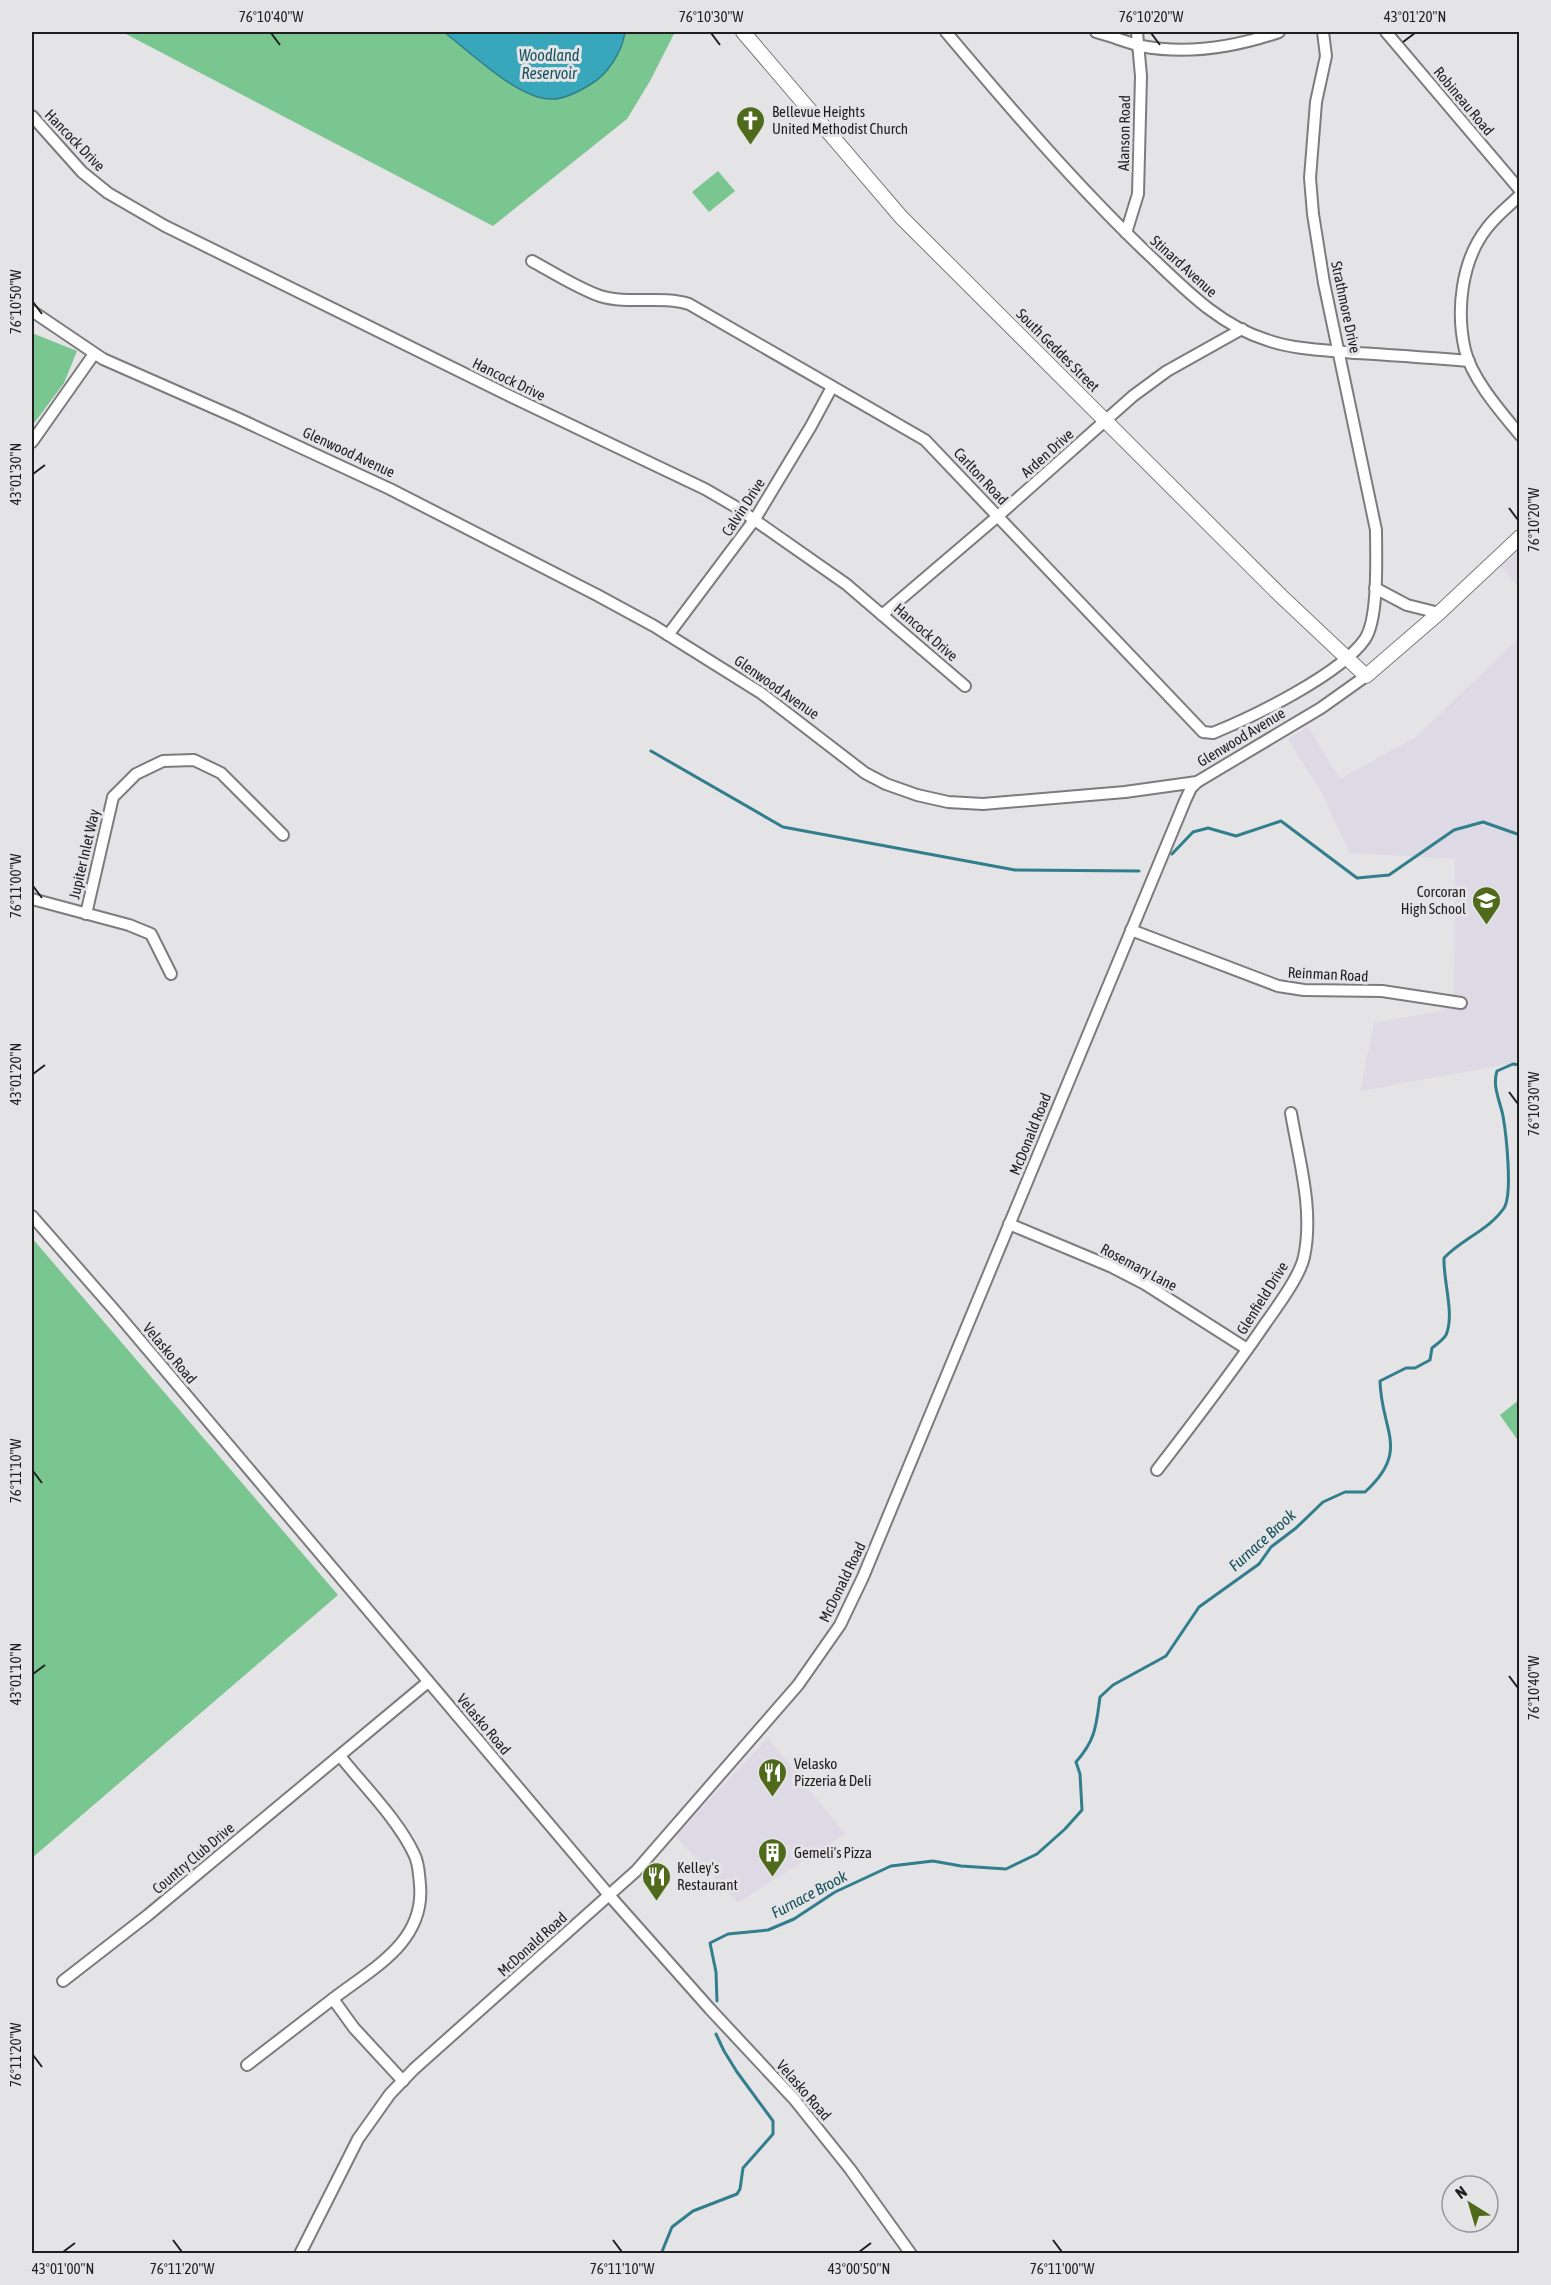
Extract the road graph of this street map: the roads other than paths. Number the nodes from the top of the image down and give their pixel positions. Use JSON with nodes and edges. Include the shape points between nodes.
{"nodes":[{"id":1,"x":743,"y":32,"type":"edge"},
{"id":2,"x":946,"y":32,"type":"edge"},
{"id":3,"x":1096,"y":32,"type":"edge"},
{"id":4,"x":1137,"y":32,"type":"edge"},
{"id":5,"x":1279,"y":32,"type":"edge"},
{"id":6,"x":1323,"y":32,"type":"edge"},
{"id":7,"x":1386,"y":32,"type":"edge"},
{"id":8,"x":1138,"y":45,"type":"junction"},
{"id":9,"x":32,"y":116,"type":"edge"},
{"id":10,"x":1520,"y":190,"type":"edge"},
{"id":11,"x":1520,"y":195,"type":"edge"},
{"id":12,"x":1126,"y":233,"type":"junction"},
{"id":13,"x":532,"y":261,"type":"dead end"},
{"id":14,"x":32,"y":311,"type":"edge"},
{"id":15,"x":1242,"y":330,"type":"junction"},
{"id":16,"x":1340,"y":351,"type":"junction"},
{"id":17,"x":94,"y":354,"type":"junction"},
{"id":18,"x":1469,"y":361,"type":"junction"},
{"id":19,"x":832,"y":387,"type":"junction"},
{"id":20,"x":1106,"y":420,"type":"junction"},
{"id":21,"x":1520,"y":435,"type":"edge"},
{"id":22,"x":32,"y":442,"type":"edge"},
{"id":23,"x":998,"y":516,"type":"junction"},
{"id":24,"x":754,"y":519,"type":"junction"},
{"id":25,"x":1520,"y":537,"type":"edge"},
{"id":26,"x":1375,"y":588,"type":"junction"},
{"id":27,"x":1439,"y":613,"type":"junction"},
{"id":28,"x":882,"y":615,"type":"junction"},
{"id":29,"x":668,"y":635,"type":"junction"},
{"id":30,"x":1347,"y":658,"type":"junction"},
{"id":31,"x":1366,"y":676,"type":"junction"},
{"id":32,"x":965,"y":686,"type":"dead end"},
{"id":33,"x":1197,"y":782,"type":"junction"},
{"id":34,"x":283,"y":835,"type":"dead end"},
{"id":35,"x":32,"y":899,"type":"edge"},
{"id":36,"x":86,"y":914,"type":"junction"},
{"id":37,"x":1131,"y":930,"type":"junction"},
{"id":38,"x":171,"y":974,"type":"dead end"},
{"id":39,"x":1461,"y":1003,"type":"dead end"},
{"id":40,"x":1291,"y":1113,"type":"dead end"},
{"id":41,"x":32,"y":1216,"type":"edge"},
{"id":42,"x":1009,"y":1224,"type":"junction"},
{"id":43,"x":1247,"y":1350,"type":"junction"},
{"id":44,"x":1157,"y":1470,"type":"dead end"},
{"id":45,"x":428,"y":1682,"type":"junction"},
{"id":46,"x":340,"y":1756,"type":"junction"},
{"id":47,"x":609,"y":1895,"type":"junction"},
{"id":48,"x":63,"y":1981,"type":"dead end"},
{"id":49,"x":333,"y":1999,"type":"junction"},
{"id":50,"x":247,"y":2065,"type":"dead end"},
{"id":51,"x":403,"y":2081,"type":"junction"},
{"id":52,"x":300,"y":2253,"type":"edge"},
{"id":53,"x":911,"y":2253,"type":"edge"}],
"edges":[{"from":1,"to":20,"type":"main road","name":"South Geddes Street","via":[[901,217]]},
{"from":2,"to":12,"type":"street","name":"Stinard Avenue","via":[[1072,178]]},
{"from":3,"to":8,"type":"street"},
{"from":4,"to":8,"type":"street","name":"Alanson Road"},
{"from":5,"to":8,"type":"street","via":[[1227,46],[1188,51]]},
{"from":6,"to":16,"type":"street","name":"Strathmore Drive","via":[[1326,56],[1316,102],[1310,178],[1324,283]]},
{"from":7,"to":10,"type":"street","name":"Robineau Road"},
{"from":8,"to":12,"type":"street","name":"Alanson Road","via":[[1138,194]]},
{"from":9,"to":24,"type":"street","name":"Hancock Drive","via":[[82,172],[108,193],[165,226],[705,489]]},
{"from":11,"to":18,"type":"street","via":[[1487,227],[1466,269],[1461,312]]},
{"from":12,"to":15,"type":"street","name":"Stinard Avenue","via":[[1193,297]]},
{"from":13,"to":19,"type":"street","name":"Carlton Road","via":[[600,296],[689,304]]},
{"from":14,"to":17,"type":"street","name":"Glenwood Avenue"},
{"from":15,"to":16,"type":"street","name":"Stinard Avenue","via":[[1279,344]]},
{"from":15,"to":20,"type":"street","name":"Arden Drive","via":[[1167,370]]},
{"from":16,"to":18,"type":"street","name":"Stinard Avenue"},
{"from":16,"to":26,"type":"street","name":"Strathmore Drive","via":[[1376,530]]},
{"from":17,"to":22,"type":"street"},
{"from":17,"to":29,"type":"street","name":"Glenwood Avenue","via":[[390,489]]},
{"from":18,"to":21,"type":"street"},
{"from":19,"to":23,"type":"street","name":"Carlton Road","via":[[925,440]]},
{"from":19,"to":24,"type":"street","name":"Calvin Drive"},
{"from":20,"to":23,"type":"street","name":"Arden Drive"},
{"from":20,"to":30,"type":"main road","name":"South Geddes Street"},
{"from":23,"to":28,"type":"street","name":"Arden Drive"},
{"from":23,"to":30,"type":"street","name":"Carlton Road","via":[[1203,732],[1213,733],[1272,704]]},
{"from":24,"to":28,"type":"street","name":"Hancock Drive","via":[[846,584]]},
{"from":24,"to":29,"type":"street","name":"Calvin Drive"},
{"from":25,"to":27,"type":"main road","name":"Glenwood Avenue"},
{"from":26,"to":27,"type":"street","via":[[1407,605]]},
{"from":26,"to":30,"type":"street","name":"Strathmore Drive","via":[[1365,638]]},
{"from":27,"to":31,"type":"main road","name":"Glenwood Avenue"},
{"from":28,"to":32,"type":"street","name":"Hancock Drive"},
{"from":29,"to":33,"type":"street","name":"Glenwood Avenue","via":[[761,693],[865,773],[917,795],[983,804]]},
{"from":30,"to":31,"type":"main road","name":"South Geddes Street"},
{"from":31,"to":33,"type":"street","name":"Glenwood Avenue","via":[[1321,708]]},
{"from":33,"to":37,"type":"street","name":"McDonald Road","via":[[1185,801]]},
{"from":34,"to":36,"type":"street","name":"Jupiter Inlet Way","via":[[221,772],[194,760],[163,761],[136,774],[113,797]]},
{"from":35,"to":36,"type":"street"},
{"from":36,"to":38,"type":"street","via":[[151,934]]},
{"from":37,"to":39,"type":"street","name":"Reinman Road","via":[[1278,986],[1382,991]]},
{"from":37,"to":42,"type":"street","name":"McDonald Road"},
{"from":40,"to":43,"type":"street","name":"Glenfield Drive","via":[[1308,1209],[1304,1259],[1284,1297]]},
{"from":41,"to":45,"type":"street","name":"Velasko Road"},
{"from":42,"to":43,"type":"street","name":"Rosemary Lane","via":[[1145,1284]]},
{"from":42,"to":47,"type":"street","name":"McDonald Road","via":[[840,1625],[798,1686],[636,1870]]},
{"from":43,"to":44,"type":"street","name":"Glenfield Drive"},
{"from":45,"to":46,"type":"street","name":"Country Club Drive"},
{"from":45,"to":47,"type":"street","name":"Velasko Road"},
{"from":46,"to":48,"type":"street","name":"Country Club Drive"},
{"from":46,"to":49,"type":"street","via":[[405,1837],[416,1856],[421,1895],[414,1923],[399,1947]]},
{"from":47,"to":51,"type":"street","name":"McDonald Road"},
{"from":47,"to":53,"type":"street","name":"Velasko Road","via":[[794,2099]]},
{"from":49,"to":50,"type":"street"},
{"from":49,"to":51,"type":"street"},
{"from":51,"to":52,"type":"street","name":"McDonald Road","via":[[358,2139]]}]}
